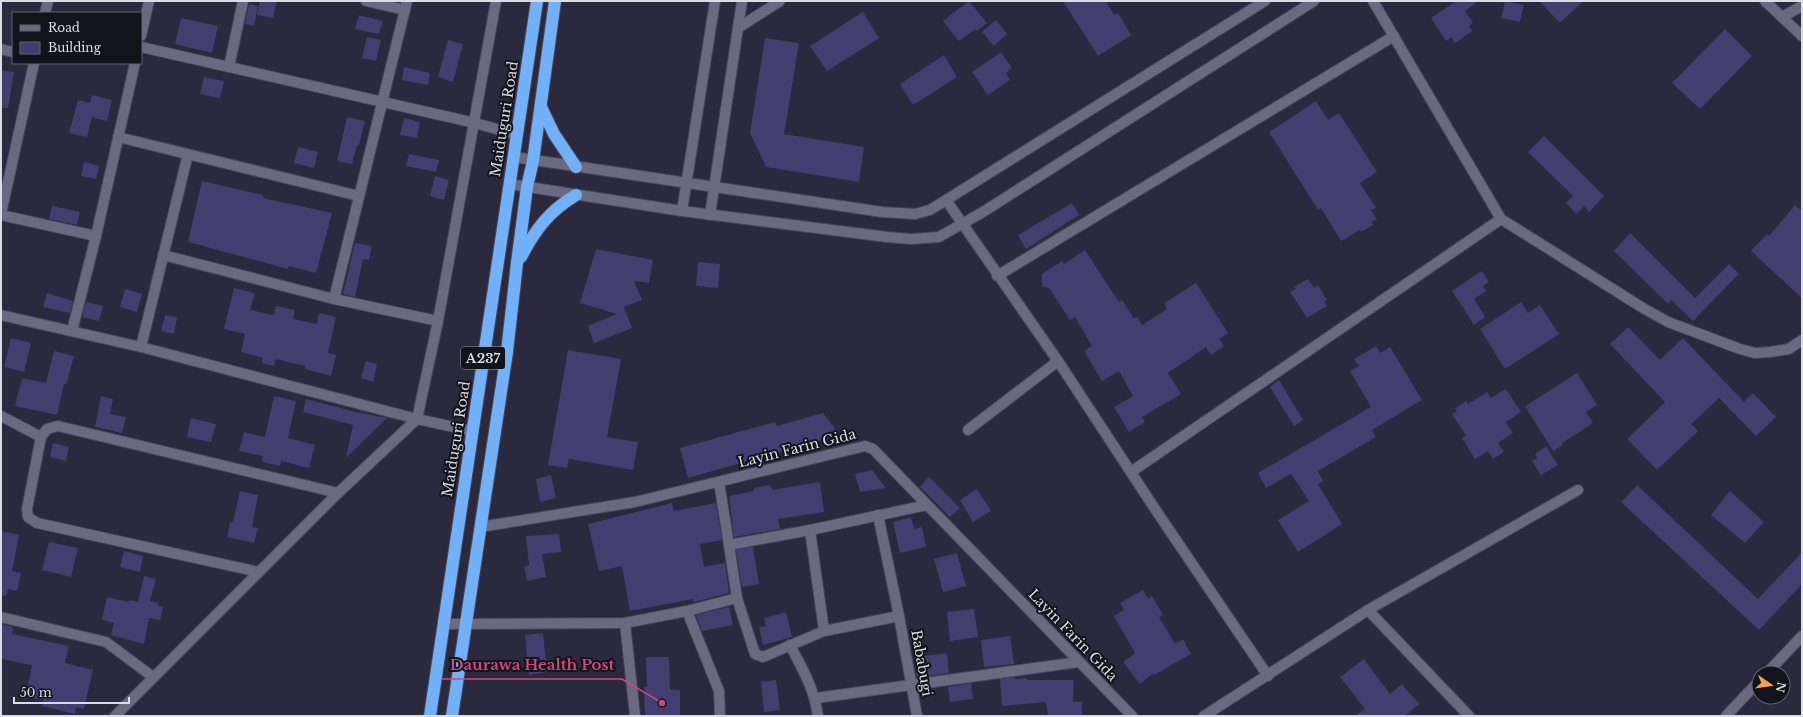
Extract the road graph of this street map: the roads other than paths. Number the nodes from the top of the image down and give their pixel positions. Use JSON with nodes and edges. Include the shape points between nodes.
{"nodes":[{"id":1,"x":48,"y":1,"type":"edge"},
{"id":2,"x":149,"y":1,"type":"edge"},
{"id":3,"x":243,"y":1,"type":"edge"},
{"id":4,"x":366,"y":1,"type":"edge"},
{"id":5,"x":496,"y":1,"type":"edge"},
{"id":6,"x":537,"y":1,"type":"edge"},
{"id":7,"x":556,"y":1,"type":"edge"},
{"id":8,"x":715,"y":1,"type":"edge"},
{"id":9,"x":742,"y":1,"type":"edge"},
{"id":10,"x":780,"y":1,"type":"edge"},
{"id":11,"x":1265,"y":1,"type":"edge"},
{"id":12,"x":1314,"y":1,"type":"edge"},
{"id":13,"x":1373,"y":1,"type":"edge"},
{"id":14,"x":1765,"y":1,"type":"edge"},
{"id":15,"x":406,"y":6,"type":"edge"},
{"id":16,"x":1802,"y":6,"type":"edge"},
{"id":17,"x":45,"y":12,"type":"edge"},
{"id":18,"x":1782,"y":17,"type":"junction"},
{"id":19,"x":738,"y":28,"type":"junction"},
{"id":20,"x":142,"y":32,"type":"edge"},
{"id":21,"x":1394,"y":36,"type":"junction"},
{"id":22,"x":1802,"y":36,"type":"edge"},
{"id":23,"x":142,"y":47,"type":"edge"},
{"id":24,"x":1,"y":49,"type":"edge"},
{"id":25,"x":12,"y":52,"type":"edge"},
{"id":26,"x":34,"y":64,"type":"edge"},
{"id":27,"x":135,"y":64,"type":"edge"},
{"id":28,"x":229,"y":67,"type":"junction"},
{"id":29,"x":382,"y":102,"type":"junction"},
{"id":30,"x":541,"y":107,"type":"junction"},
{"id":31,"x":475,"y":123,"type":"junction"},
{"id":32,"x":518,"y":134,"type":"junction"},
{"id":33,"x":118,"y":137,"type":"junction"},
{"id":34,"x":188,"y":154,"type":"junction"},
{"id":35,"x":514,"y":157,"type":"junction"},
{"id":36,"x":533,"y":161,"type":"junction"},
{"id":37,"x":576,"y":167,"type":"junction"},
{"id":38,"x":687,"y":182,"type":"junction"},
{"id":39,"x":510,"y":184,"type":"junction"},
{"id":40,"x":715,"y":186,"type":"junction"},
{"id":41,"x":528,"y":187,"type":"junction"},
{"id":42,"x":576,"y":195,"type":"junction"},
{"id":43,"x":359,"y":196,"type":"junction"},
{"id":44,"x":946,"y":200,"type":"junction"},
{"id":45,"x":682,"y":211,"type":"junction"},
{"id":46,"x":1,"y":214,"type":"edge"},
{"id":47,"x":710,"y":215,"type":"junction"},
{"id":48,"x":1502,"y":219,"type":"junction"},
{"id":49,"x":963,"y":224,"type":"junction"},
{"id":50,"x":96,"y":236,"type":"junction"},
{"id":51,"x":163,"y":255,"type":"junction"},
{"id":52,"x":517,"y":263,"type":"junction"},
{"id":53,"x":997,"y":276,"type":"junction"},
{"id":54,"x":334,"y":299,"type":"junction"},
{"id":55,"x":1,"y":315,"type":"edge"},
{"id":56,"x":438,"y":321,"type":"junction"},
{"id":57,"x":72,"y":331,"type":"junction"},
{"id":58,"x":1802,"y":340,"type":"edge"},
{"id":59,"x":141,"y":347,"type":"junction"},
{"id":60,"x":1058,"y":361,"type":"junction"},
{"id":61,"x":1,"y":416,"type":"edge"},
{"id":62,"x":417,"y":419,"type":"junction"},
{"id":63,"x":968,"y":430,"type":"dead end"},
{"id":64,"x":472,"y":431,"type":"junction"},
{"id":65,"x":41,"y":437,"type":"junction"},
{"id":66,"x":1131,"y":472,"type":"junction"},
{"id":67,"x":719,"y":482,"type":"junction"},
{"id":68,"x":1578,"y":490,"type":"dead end"},
{"id":69,"x":338,"y":493,"type":"junction"},
{"id":70,"x":927,"y":505,"type":"junction"},
{"id":71,"x":878,"y":515,"type":"junction"},
{"id":72,"x":480,"y":527,"type":"junction"},
{"id":73,"x":810,"y":530,"type":"junction"},
{"id":74,"x":729,"y":545,"type":"junction"},
{"id":75,"x":259,"y":572,"type":"junction"},
{"id":76,"x":737,"y":598,"type":"junction"},
{"id":77,"x":1368,"y":610,"type":"junction"},
{"id":78,"x":687,"y":611,"type":"junction"},
{"id":79,"x":899,"y":616,"type":"junction"},
{"id":80,"x":1,"y":617,"type":"edge"},
{"id":81,"x":625,"y":623,"type":"junction"},
{"id":82,"x":443,"y":624,"type":"junction"},
{"id":83,"x":466,"y":624,"type":"junction"},
{"id":84,"x":824,"y":631,"type":"junction"},
{"id":85,"x":1802,"y":636,"type":"edge"},
{"id":86,"x":790,"y":645,"type":"junction"},
{"id":87,"x":1079,"y":662,"type":"junction"},
{"id":88,"x":1775,"y":665,"type":"edge"},
{"id":89,"x":1268,"y":676,"type":"junction"},
{"id":90,"x":153,"y":677,"type":"junction"},
{"id":91,"x":912,"y":684,"type":"junction"},
{"id":92,"x":1751,"y":689,"type":"edge"},
{"id":93,"x":816,"y":698,"type":"junction"},
{"id":94,"x":114,"y":716,"type":"edge"},
{"id":95,"x":430,"y":716,"type":"edge"},
{"id":96,"x":452,"y":716,"type":"edge"},
{"id":97,"x":636,"y":716,"type":"edge"},
{"id":98,"x":720,"y":716,"type":"edge"},
{"id":99,"x":818,"y":716,"type":"edge"},
{"id":100,"x":917,"y":716,"type":"edge"},
{"id":101,"x":1132,"y":716,"type":"edge"},
{"id":102,"x":1204,"y":716,"type":"edge"},
{"id":103,"x":1469,"y":716,"type":"edge"},
{"id":104,"x":1726,"y":716,"type":"edge"}],
"edges":[{"from":1,"to":17,"type":"street"},
{"from":2,"to":20,"type":"street"},
{"from":3,"to":28,"type":"street"},
{"from":4,"to":15,"type":"street"},
{"from":5,"to":31,"type":"street"},
{"from":6,"to":32,"type":"highway","name":"Maiduguri Road","number":"A237"},
{"from":7,"to":30,"type":"highway","number":"A237"},
{"from":8,"to":38,"type":"street"},
{"from":9,"to":19,"type":"street"},
{"from":10,"to":19,"type":"street"},
{"from":11,"to":44,"type":"street"},
{"from":12,"to":49,"type":"street"},
{"from":13,"to":21,"type":"street"},
{"from":14,"to":18,"type":"street"},
{"from":15,"to":29,"type":"street"},
{"from":16,"to":18,"type":"street"},
{"from":18,"to":22,"type":"street"},
{"from":19,"to":40,"type":"street"},
{"from":21,"to":48,"type":"street"},
{"from":21,"to":53,"type":"street"},
{"from":23,"to":28,"type":"street"},
{"from":24,"to":25,"type":"street"},
{"from":26,"to":46,"type":"street"},
{"from":27,"to":33,"type":"street"},
{"from":28,"to":29,"type":"street"},
{"from":29,"to":31,"type":"street"},
{"from":29,"to":43,"type":"street"},
{"from":30,"to":36,"type":"highway","number":"A237"},
{"from":30,"to":37,"type":"highway","via":[[554,134]]},
{"from":31,"to":32,"type":"street"},
{"from":31,"to":56,"type":"street"},
{"from":32,"to":35,"type":"highway","name":"Maiduguri Road","number":"A237"},
{"from":33,"to":34,"type":"street"},
{"from":33,"to":50,"type":"street"},
{"from":34,"to":43,"type":"street"},
{"from":34,"to":51,"type":"street"},
{"from":35,"to":36,"type":"street"},
{"from":35,"to":39,"type":"highway","name":"Maiduguri Road","number":"A237"},
{"from":36,"to":37,"type":"street"},
{"from":36,"to":41,"type":"highway","number":"A237"},
{"from":37,"to":38,"type":"street"},
{"from":38,"to":40,"type":"street"},
{"from":38,"to":45,"type":"street"},
{"from":39,"to":41,"type":"street"},
{"from":39,"to":64,"type":"highway","name":"Maiduguri Road","number":"A237"},
{"from":40,"to":44,"type":"street","via":[[882,212],[915,214],[930,210]]},
{"from":40,"to":47,"type":"street"},
{"from":41,"to":42,"type":"street"},
{"from":41,"to":52,"type":"highway","number":"A237"},
{"from":42,"to":45,"type":"street"},
{"from":42,"to":52,"type":"highway","via":[[564,202],[535,232]]},
{"from":43,"to":54,"type":"street"},
{"from":44,"to":49,"type":"street"},
{"from":45,"to":47,"type":"street"},
{"from":46,"to":50,"type":"street"},
{"from":47,"to":49,"type":"street","via":[[911,239],[940,237]]},
{"from":48,"to":58,"type":"street","via":[[1668,322],[1755,353],[1789,349]]},
{"from":48,"to":66,"type":"street"},
{"from":49,"to":53,"type":"street"},
{"from":50,"to":57,"type":"street"},
{"from":51,"to":54,"type":"street"},
{"from":51,"to":59,"type":"street"},
{"from":52,"to":72,"type":"highway","number":"A237","via":[[507,352]]},
{"from":53,"to":60,"type":"street"},
{"from":54,"to":56,"type":"street"},
{"from":55,"to":57,"type":"street"},
{"from":56,"to":62,"type":"street"},
{"from":57,"to":59,"type":"street"},
{"from":59,"to":62,"type":"street"},
{"from":60,"to":63,"type":"street"},
{"from":60,"to":66,"type":"street"},
{"from":61,"to":65,"type":"street"},
{"from":62,"to":64,"type":"street"},
{"from":62,"to":69,"type":"street"},
{"from":64,"to":82,"type":"highway","name":"Maiduguri Road","number":"A237"},
{"from":65,"to":69,"type":"street","via":[[47,429],[58,426]]},
{"from":65,"to":75,"type":"street","via":[[26,509],[28,517],[37,523]]},
{"from":66,"to":89,"type":"street"},
{"from":67,"to":70,"type":"street","name":"Layin Farin Gida","via":[[865,446],[874,449]]},
{"from":67,"to":72,"type":"street","name":"Layin Farin Gida","via":[[635,502]]},
{"from":67,"to":74,"type":"street"},
{"from":68,"to":77,"type":"street"},
{"from":69,"to":75,"type":"street"},
{"from":70,"to":71,"type":"street"},
{"from":70,"to":87,"type":"street","name":"Layin Farin Gida"},
{"from":71,"to":73,"type":"street"},
{"from":71,"to":79,"type":"street","name":"Bababugi"},
{"from":72,"to":83,"type":"highway","number":"A237"},
{"from":73,"to":74,"type":"street"},
{"from":73,"to":84,"type":"street"},
{"from":74,"to":76,"type":"street"},
{"from":75,"to":90,"type":"street"},
{"from":76,"to":78,"type":"street"},
{"from":76,"to":86,"type":"street","via":[[755,654],[763,657]]},
{"from":77,"to":89,"type":"street"},
{"from":77,"to":103,"type":"street"},
{"from":78,"to":81,"type":"street"},
{"from":78,"to":98,"type":"street","via":[[719,691]]},
{"from":79,"to":84,"type":"street"},
{"from":79,"to":91,"type":"street","name":"Bababugi"},
{"from":80,"to":90,"type":"street","via":[[106,642]]},
{"from":81,"to":83,"type":"street"},
{"from":81,"to":97,"type":"street"},
{"from":82,"to":83,"type":"street"},
{"from":82,"to":95,"type":"highway","name":"Maiduguri Road","number":"A237"},
{"from":83,"to":96,"type":"highway","number":"A237"},
{"from":84,"to":86,"type":"street"},
{"from":85,"to":88,"type":"street"},
{"from":86,"to":93,"type":"street"},
{"from":87,"to":91,"type":"street"},
{"from":87,"to":101,"type":"street","name":"Layin Farin Gida"},
{"from":89,"to":102,"type":"street"},
{"from":90,"to":94,"type":"street"},
{"from":91,"to":93,"type":"street"},
{"from":91,"to":100,"type":"street","name":"Bababugi"},
{"from":92,"to":104,"type":"street"},
{"from":93,"to":99,"type":"street"}]}
